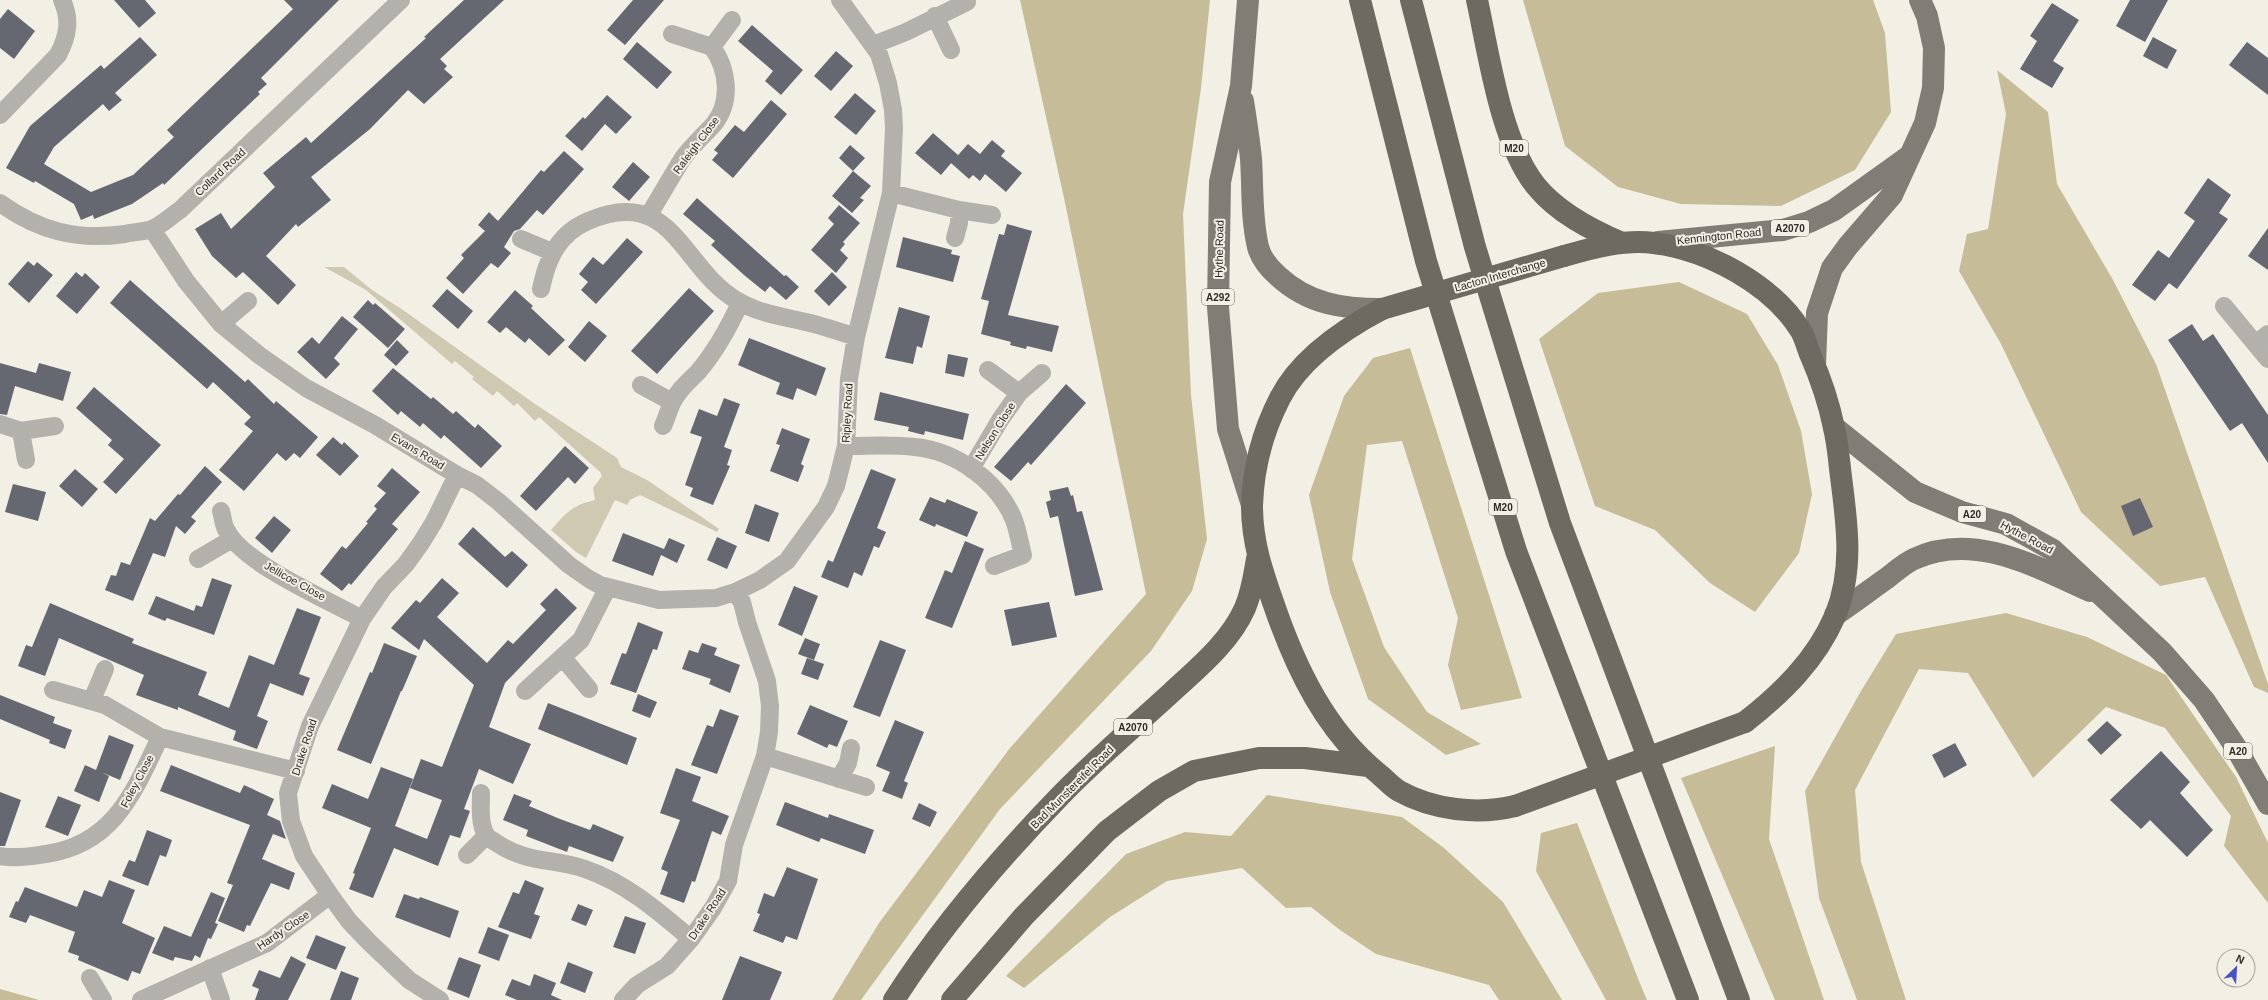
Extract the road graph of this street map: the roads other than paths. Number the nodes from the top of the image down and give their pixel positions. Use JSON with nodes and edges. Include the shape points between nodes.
{"nodes":[{"id":1,"x":62,"y":0,"type":"edge"},
{"id":2,"x":402,"y":0,"type":"edge"},
{"id":3,"x":840,"y":0,"type":"edge"},
{"id":4,"x":1248,"y":0,"type":"edge"},
{"id":5,"x":1360,"y":0,"type":"edge"},
{"id":6,"x":1411,"y":0,"type":"edge"},
{"id":7,"x":1477,"y":0,"type":"edge"},
{"id":8,"x":1920,"y":0,"type":"edge"},
{"id":9,"x":967,"y":2,"type":"dead end"},
{"id":10,"x":935,"y":16,"type":"junction"},
{"id":11,"x":732,"y":20,"type":"dead end"},
{"id":12,"x":672,"y":34,"type":"dead end"},
{"id":13,"x":873,"y":45,"type":"junction"},
{"id":14,"x":712,"y":47,"type":"junction"},
{"id":15,"x":950,"y":50,"type":"dead end"},
{"id":16,"x":1241,"y":86,"type":"junction"},
{"id":17,"x":0,"y":115,"type":"edge"},
{"id":18,"x":1908,"y":157,"type":"junction"},
{"id":19,"x":891,"y":193,"type":"junction"},
{"id":20,"x":0,"y":203,"type":"edge"},
{"id":21,"x":959,"y":210,"type":"junction"},
{"id":22,"x":992,"y":215,"type":"dead end"},
{"id":23,"x":648,"y":216,"type":"junction"},
{"id":24,"x":152,"y":229,"type":"junction"},
{"id":25,"x":955,"y":238,"type":"dead end"},
{"id":26,"x":520,"y":239,"type":"dead end"},
{"id":27,"x":1653,"y":243,"type":"junction"},
{"id":28,"x":1626,"y":244,"type":"junction"},
{"id":29,"x":552,"y":252,"type":"junction"},
{"id":30,"x":541,"y":289,"type":"dead end"},
{"id":31,"x":248,"y":302,"type":"dead end"},
{"id":32,"x":740,"y":303,"type":"junction"},
{"id":33,"x":2224,"y":306,"type":"dead end"},
{"id":34,"x":1382,"y":309,"type":"junction"},
{"id":35,"x":221,"y":324,"type":"junction"},
{"id":36,"x":856,"y":337,"type":"junction"},
{"id":37,"x":2262,"y":339,"type":"edge"},
{"id":38,"x":2268,"y":359,"type":"edge"},
{"id":39,"x":1815,"y":366,"type":"junction"},
{"id":40,"x":988,"y":370,"type":"dead end"},
{"id":41,"x":1042,"y":373,"type":"dead end"},
{"id":42,"x":641,"y":385,"type":"dead end"},
{"id":43,"x":1019,"y":393,"type":"junction"},
{"id":44,"x":672,"y":402,"type":"junction"},
{"id":45,"x":0,"y":424,"type":"edge"},
{"id":46,"x":55,"y":426,"type":"dead end"},
{"id":47,"x":663,"y":426,"type":"dead end"},
{"id":48,"x":1834,"y":427,"type":"junction"},
{"id":49,"x":22,"y":431,"type":"junction"},
{"id":50,"x":846,"y":446,"type":"junction"},
{"id":51,"x":26,"y":460,"type":"dead end"},
{"id":52,"x":971,"y":469,"type":"junction"},
{"id":53,"x":457,"y":475,"type":"junction"},
{"id":54,"x":1252,"y":506,"type":"junction"},
{"id":55,"x":221,"y":511,"type":"dead end"},
{"id":56,"x":232,"y":539,"type":"junction"},
{"id":57,"x":1257,"y":558,"type":"junction"},
{"id":58,"x":198,"y":559,"type":"dead end"},
{"id":59,"x":994,"y":566,"type":"dead end"},
{"id":60,"x":608,"y":587,"type":"junction"},
{"id":61,"x":735,"y":592,"type":"junction"},
{"id":62,"x":2109,"y":600,"type":"junction"},
{"id":63,"x":1835,"y":615,"type":"junction"},
{"id":64,"x":362,"y":619,"type":"junction"},
{"id":65,"x":563,"y":658,"type":"junction"},
{"id":66,"x":105,"y":669,"type":"dead end"},
{"id":67,"x":589,"y":689,"type":"dead end"},
{"id":68,"x":53,"y":690,"type":"dead end"},
{"id":69,"x":525,"y":691,"type":"dead end"},
{"id":70,"x":92,"y":700,"type":"junction"},
{"id":71,"x":160,"y":737,"type":"junction"},
{"id":72,"x":851,"y":748,"type":"dead end"},
{"id":73,"x":765,"y":756,"type":"junction"},
{"id":74,"x":1368,"y":766,"type":"junction"},
{"id":75,"x":296,"y":771,"type":"junction"},
{"id":76,"x":839,"y":779,"type":"junction"},
{"id":77,"x":866,"y":787,"type":"dead end"},
{"id":78,"x":481,"y":793,"type":"dead end"},
{"id":79,"x":2268,"y":804,"type":"edge"},
{"id":80,"x":486,"y":836,"type":"junction"},
{"id":81,"x":467,"y":855,"type":"dead end"},
{"id":82,"x":0,"y":856,"type":"edge"},
{"id":83,"x":330,"y":895,"type":"junction"},
{"id":84,"x":692,"y":939,"type":"junction"},
{"id":85,"x":210,"y":968,"type":"junction"},
{"id":86,"x":90,"y":978,"type":"dead end"},
{"id":87,"x":103,"y":1000,"type":"edge"},
{"id":88,"x":141,"y":1000,"type":"edge"},
{"id":89,"x":222,"y":1000,"type":"edge"},
{"id":90,"x":440,"y":1000,"type":"edge"},
{"id":91,"x":623,"y":1000,"type":"edge"},
{"id":92,"x":894,"y":1000,"type":"edge"},
{"id":93,"x":952,"y":1000,"type":"edge"},
{"id":94,"x":1688,"y":1000,"type":"edge"},
{"id":95,"x":1740,"y":1000,"type":"edge"}],
"edges":[{"from":1,"to":17,"type":"street","via":[[67,11],[68,26],[58,55]]},
{"from":2,"to":24,"type":"street","name":"Collard Road","via":[[180,210]]},
{"from":3,"to":13,"type":"street","name":"Ripley Road"},
{"from":4,"to":16,"type":"main road","name":"Hythe Road","number":"A292"},
{"from":5,"to":94,"type":"highway","number":"M20","via":[[1426,261],[1516,551]]},
{"from":6,"to":95,"type":"highway","via":[[1475,247],[1560,523]]},
{"from":7,"to":28,"type":"highway","number":"M20","via":[[1503,115],[1518,159],[1537,187],[1567,214],[1593,231]]},
{"from":8,"to":18,"type":"main road","name":"Kennington Road","number":"A2070","via":[[1927,16],[1934,48],[1934,71],[1925,123]]},
{"from":9,"to":10,"type":"street"},
{"from":10,"to":13,"type":"street","via":[[906,32]]},
{"from":10,"to":15,"type":"street"},
{"from":11,"to":14,"type":"street"},
{"from":12,"to":14,"type":"street"},
{"from":13,"to":19,"type":"street","name":"Ripley Road","via":[[879,54],[888,83],[893,110]]},
{"from":14,"to":23,"type":"street","name":"Raleigh Close","via":[[724,69],[724,104],[715,122],[684,157]]},
{"from":16,"to":34,"type":"main road","name":"Hythe Road","number":"A292","via":[[1251,159],[1253,221],[1258,248],[1270,269],[1288,285],[1327,305],[1354,309]]},
{"from":16,"to":54,"type":"main road","name":"Hythe Road","number":"A292","via":[[1220,182],[1218,307],[1228,429]]},
{"from":18,"to":27,"type":"main road","name":"Kennington Road","number":"A2070","via":[[1834,210],[1809,222],[1782,230]]},
{"from":18,"to":39,"type":"main road","name":"Kennington Road","number":"A2070","via":[[1892,195],[1832,268],[1817,313]]},
{"from":19,"to":21,"type":"street"},
{"from":19,"to":36,"type":"street","name":"Ripley Road"},
{"from":20,"to":24,"type":"street","name":"Collard Road","via":[[20,217],[48,229],[78,236],[107,236]]},
{"from":21,"to":22,"type":"street"},
{"from":21,"to":25,"type":"street"},
{"from":23,"to":29,"type":"street","via":[[624,211],[601,215],[568,233]]},
{"from":23,"to":32,"type":"street","via":[[666,226],[680,240],[710,280],[722,292]]},
{"from":24,"to":35,"type":"street","name":"Evans Road","via":[[186,281]]},
{"from":26,"to":29,"type":"street"},
{"from":27,"to":28,"type":"highway","name":"Lacton Interchange"},
{"from":27,"to":39,"type":"highway","name":"Lacton Interchange","via":[[1702,254],[1738,272],[1775,301],[1800,331]]},
{"from":28,"to":34,"type":"highway","name":"Lacton Interchange","bridge":true,"via":[[1596,247]]},
{"from":29,"to":30,"type":"street"},
{"from":31,"to":35,"type":"street"},
{"from":32,"to":36,"type":"street"},
{"from":32,"to":44,"type":"street","via":[[717,346]]},
{"from":33,"to":37,"type":"street"},
{"from":34,"to":54,"type":"highway","name":"Lacton Interchange","via":[[1350,328],[1315,355],[1297,373],[1280,397],[1265,433],[1255,469]]},
{"from":35,"to":53,"type":"street","name":"Evans Road","via":[[306,388],[375,425]]},
{"from":36,"to":50,"type":"street","name":"Ripley Road","via":[[849,379]]},
{"from":37,"to":38,"type":"street"},
{"from":39,"to":48,"type":"highway","name":"Lacton Interchange"},
{"from":40,"to":43,"type":"street","name":"Nelson Close"},
{"from":41,"to":43,"type":"street","name":"Nelson Close"},
{"from":42,"to":44,"type":"street"},
{"from":43,"to":52,"type":"street","name":"Nelson Close"},
{"from":44,"to":47,"type":"street"},
{"from":45,"to":49,"type":"street"},
{"from":46,"to":49,"type":"street"},
{"from":48,"to":62,"type":"main road","name":"Hythe Road","number":"A20","via":[[1915,492],[1962,512],[2006,524],[2053,550]]},
{"from":48,"to":63,"type":"highway","name":"Lacton Interchange","via":[[1848,541],[1846,580]]},
{"from":49,"to":51,"type":"street"},
{"from":50,"to":52,"type":"street","name":"Nelson Close","via":[[916,447],[936,452]]},
{"from":50,"to":61,"type":"street","name":"Ripley Road","via":[[836,486],[826,507],[787,561],[760,580]]},
{"from":52,"to":59,"type":"street","name":"Nelson Close","via":[[994,489],[1014,519],[1023,555]]},
{"from":53,"to":60,"type":"street","name":"Evans Road","via":[[477,485],[499,502],[569,565],[589,579]]},
{"from":53,"to":64,"type":"street","name":"Drake Road","via":[[421,543],[406,564],[384,587]]},
{"from":54,"to":57,"type":"highway","name":"Lacton Interchange"},
{"from":55,"to":56,"type":"street","name":"Jellicoe Close","via":[[226,531]]},
{"from":56,"to":58,"type":"street"},
{"from":56,"to":64,"type":"street","name":"Jellicoe Close","via":[[255,559]]},
{"from":57,"to":74,"type":"highway","name":"Lacton Interchange","via":[[1291,654],[1328,719],[1346,744]]},
{"from":57,"to":92,"type":"highway","name":"Bad Munstereifel Road","number":"A2070","via":[[1253,584],[1245,609],[1225,638],[1199,666],[1062,794],[980,881],[938,934]]},
{"from":60,"to":61,"type":"street","name":"Evans Road","via":[[659,600],[716,598]]},
{"from":60,"to":65,"type":"street","via":[[581,640]]},
{"from":61,"to":73,"type":"street","name":"Drake Road","via":[[742,602],[746,622],[767,682],[770,706]]},
{"from":62,"to":63,"type":"main road","name":"Hythe Road","number":"A20","via":[[2035,566],[2000,554],[1967,548],[1939,550],[1913,559]]},
{"from":62,"to":79,"type":"main road","name":"Hythe Road","number":"A20","via":[[2162,652],[2204,700],[2235,746]]},
{"from":63,"to":74,"type":"highway","name":"Lacton Interchange","bridge":true,"via":[[1819,647],[1800,672],[1771,702],[1745,722],[1515,806],[1473,810],[1435,806],[1399,790]]},
{"from":64,"to":75,"type":"street","name":"Drake Road","via":[[310,726]]},
{"from":65,"to":67,"type":"street"},
{"from":65,"to":69,"type":"street"},
{"from":66,"to":70,"type":"street"},
{"from":68,"to":70,"type":"street"},
{"from":70,"to":71,"type":"street","via":[[105,704]]},
{"from":71,"to":75,"type":"street"},
{"from":71,"to":82,"type":"street","name":"Foley Close","via":[[124,806],[106,827],[82,843],[59,852]]},
{"from":72,"to":76,"type":"street","via":[[848,763]]},
{"from":73,"to":76,"type":"street"},
{"from":73,"to":84,"type":"street","name":"Drake Road","via":[[734,845],[728,881]]},
{"from":74,"to":93,"type":"highway","via":[[1305,758],[1259,758],[1194,771],[1159,791],[1107,831],[1024,916]]},
{"from":75,"to":83,"type":"street","name":"Drake Road","via":[[288,793],[291,821],[304,856]]},
{"from":76,"to":77,"type":"street"},
{"from":78,"to":80,"type":"street","via":[[482,822]]},
{"from":80,"to":81,"type":"street"},
{"from":80,"to":84,"type":"street","via":[[506,850],[529,858],[583,869],[608,878],[634,892]]},
{"from":83,"to":85,"type":"street","name":"Hardy Close","via":[[267,943]]},
{"from":83,"to":90,"type":"street","name":"Drake Road","via":[[369,942],[409,980]]},
{"from":84,"to":91,"type":"street","name":"Drake Road","via":[[667,966],[637,985]]},
{"from":85,"to":88,"type":"street","name":"Hardy Close"},
{"from":85,"to":89,"type":"street"},
{"from":86,"to":87,"type":"street"}]}
